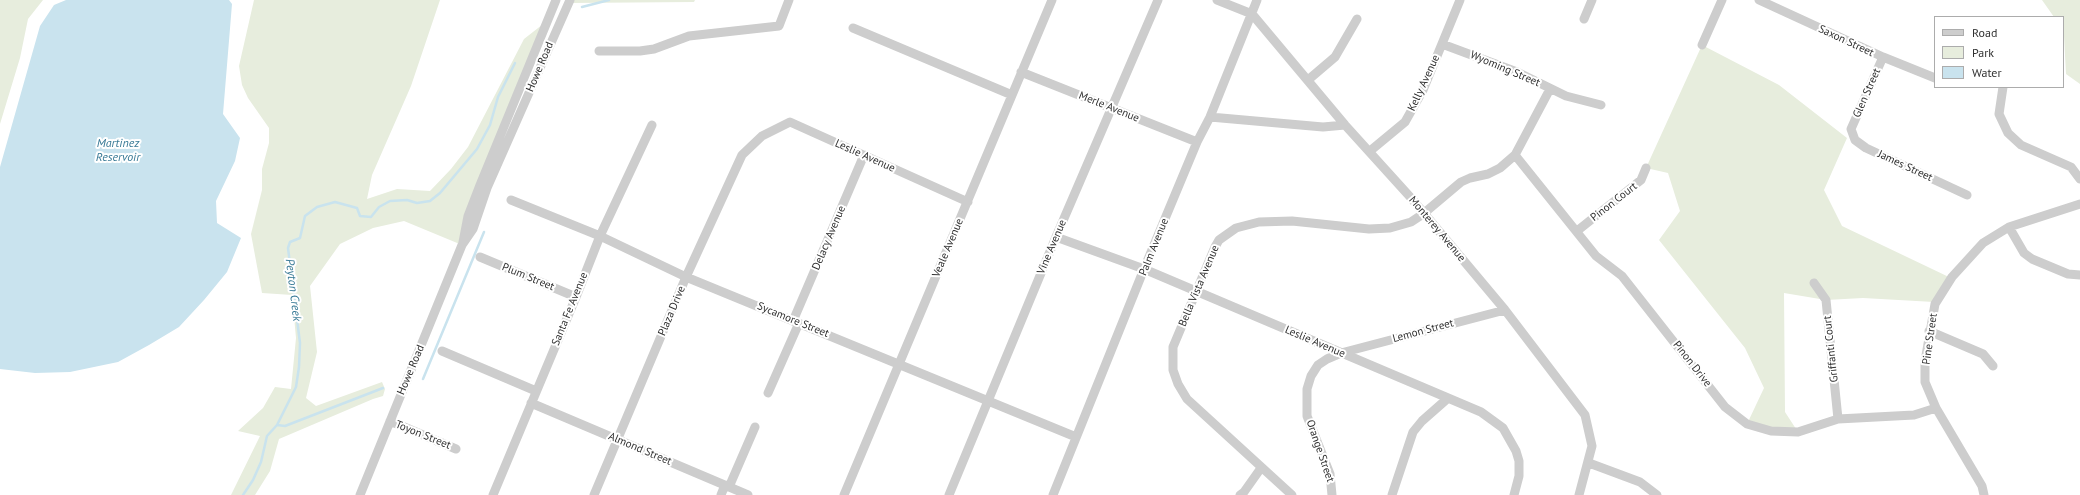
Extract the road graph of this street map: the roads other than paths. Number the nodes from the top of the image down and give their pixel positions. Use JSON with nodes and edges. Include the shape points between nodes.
{"nodes":[{"id":1,"x":556,"y":0,"type":"edge"},
{"id":2,"x":570,"y":0,"type":"edge"},
{"id":3,"x":789,"y":0,"type":"edge"},
{"id":4,"x":1051,"y":0,"type":"edge"},
{"id":5,"x":1158,"y":0,"type":"edge"},
{"id":6,"x":1217,"y":0,"type":"edge"},
{"id":7,"x":1258,"y":0,"type":"edge"},
{"id":8,"x":1460,"y":0,"type":"edge"},
{"id":9,"x":1592,"y":0,"type":"edge"},
{"id":10,"x":1722,"y":0,"type":"edge"},
{"id":11,"x":1759,"y":0,"type":"edge"},
{"id":12,"x":1252,"y":14,"type":"junction"},
{"id":13,"x":1357,"y":19,"type":"dead end"},
{"id":14,"x":1584,"y":19,"type":"dead end"},
{"id":15,"x":853,"y":28,"type":"dead end"},
{"id":16,"x":1442,"y":44,"type":"junction"},
{"id":17,"x":1702,"y":45,"type":"dead end"},
{"id":18,"x":599,"y":52,"type":"dead end"},
{"id":19,"x":1883,"y":57,"type":"junction"},
{"id":20,"x":1021,"y":72,"type":"junction"},
{"id":21,"x":1934,"y":78,"type":"edge"},
{"id":22,"x":1308,"y":80,"type":"junction"},
{"id":23,"x":2003,"y":88,"type":"edge"},
{"id":24,"x":1550,"y":89,"type":"junction"},
{"id":25,"x":1012,"y":95,"type":"junction"},
{"id":26,"x":1601,"y":105,"type":"dead end"},
{"id":27,"x":1111,"y":108,"type":"junction"},
{"id":28,"x":1210,"y":117,"type":"junction"},
{"id":29,"x":1345,"y":125,"type":"junction"},
{"id":30,"x":652,"y":126,"type":"dead end"},
{"id":31,"x":1851,"y":129,"type":"joint"},
{"id":32,"x":762,"y":136,"type":"joint"},
{"id":33,"x":1197,"y":142,"type":"junction"},
{"id":34,"x":1370,"y":151,"type":"junction"},
{"id":35,"x":864,"y":155,"type":"junction"},
{"id":36,"x":1515,"y":155,"type":"junction"},
{"id":37,"x":1646,"y":168,"type":"dead end"},
{"id":38,"x":2080,"y":179,"type":"edge"},
{"id":39,"x":1966,"y":195,"type":"dead end"},
{"id":40,"x":511,"y":200,"type":"dead end"},
{"id":41,"x":968,"y":202,"type":"junction"},
{"id":42,"x":2080,"y":204,"type":"edge"},
{"id":43,"x":1424,"y":214,"type":"junction"},
{"id":44,"x":2009,"y":227,"type":"junction"},
{"id":45,"x":1577,"y":231,"type":"junction"},
{"id":46,"x":600,"y":236,"type":"junction"},
{"id":47,"x":1056,"y":237,"type":"junction"},
{"id":48,"x":462,"y":245,"type":"junction"},
{"id":49,"x":480,"y":257,"type":"dead end"},
{"id":50,"x":1144,"y":269,"type":"junction"},
{"id":51,"x":2080,"y":275,"type":"edge"},
{"id":52,"x":686,"y":277,"type":"junction"},
{"id":53,"x":1814,"y":283,"type":"dead end"},
{"id":54,"x":1195,"y":292,"type":"junction"},
{"id":55,"x":576,"y":297,"type":"junction"},
{"id":56,"x":1505,"y":310,"type":"junction"},
{"id":57,"x":796,"y":322,"type":"junction"},
{"id":58,"x":1929,"y":331,"type":"junction"},
{"id":59,"x":442,"y":351,"type":"dead end"},
{"id":60,"x":1341,"y":353,"type":"junction"},
{"id":61,"x":899,"y":364,"type":"junction"},
{"id":62,"x":1992,"y":366,"type":"dead end"},
{"id":63,"x":536,"y":391,"type":"junction"},
{"id":64,"x":768,"y":394,"type":"dead end"},
{"id":65,"x":1447,"y":399,"type":"junction"},
{"id":66,"x":989,"y":400,"type":"junction"},
{"id":67,"x":531,"y":403,"type":"junction"},
{"id":68,"x":1936,"y":408,"type":"junction"},
{"id":69,"x":1838,"y":419,"type":"junction"},
{"id":70,"x":390,"y":421,"type":"junction"},
{"id":71,"x":755,"y":427,"type":"dead end"},
{"id":72,"x":1076,"y":437,"type":"junction"},
{"id":73,"x":618,"y":440,"type":"junction"},
{"id":74,"x":456,"y":448,"type":"dead end"},
{"id":75,"x":1589,"y":463,"type":"junction"},
{"id":76,"x":1261,"y":468,"type":"junction"},
{"id":77,"x":727,"y":486,"type":"junction"},
{"id":78,"x":360,"y":495,"type":"edge"},
{"id":79,"x":493,"y":495,"type":"edge"},
{"id":80,"x":594,"y":495,"type":"edge"},
{"id":81,"x":721,"y":495,"type":"edge"},
{"id":82,"x":748,"y":495,"type":"edge"},
{"id":83,"x":844,"y":495,"type":"edge"},
{"id":84,"x":949,"y":495,"type":"edge"},
{"id":85,"x":1053,"y":495,"type":"edge"},
{"id":86,"x":1240,"y":495,"type":"edge"},
{"id":87,"x":1292,"y":495,"type":"edge"},
{"id":88,"x":1332,"y":495,"type":"edge"},
{"id":89,"x":1392,"y":495,"type":"edge"},
{"id":90,"x":1514,"y":495,"type":"edge"},
{"id":91,"x":1579,"y":495,"type":"edge"},
{"id":92,"x":1657,"y":495,"type":"edge"},
{"id":93,"x":1984,"y":495,"type":"edge"}],
"edges":[{"from":1,"to":48,"type":"street","name":"Howe Road","via":[[468,216]]},
{"from":2,"to":48,"type":"street","name":"Howe Road","via":[[487,188],[473,229]]},
{"from":3,"to":18,"type":"street","via":[[779,26],[689,36],[640,51]]},
{"from":4,"to":20,"type":"street","name":"Veale Avenue"},
{"from":5,"to":27,"type":"street","name":"Vine Avenue"},
{"from":6,"to":12,"type":"street","name":"Monterey Avenue"},
{"from":7,"to":12,"type":"street","name":"Palm Avenue"},
{"from":8,"to":16,"type":"street","name":"Kelly Avenue"},
{"from":9,"to":14,"type":"street"},
{"from":10,"to":17,"type":"street"},
{"from":11,"to":19,"type":"street","name":"Saxon Street"},
{"from":12,"to":22,"type":"street","name":"Monterey Avenue"},
{"from":12,"to":28,"type":"street","name":"Palm Avenue"},
{"from":13,"to":22,"type":"street","via":[[1335,57]]},
{"from":15,"to":25,"type":"street"},
{"from":16,"to":24,"type":"street","name":"Wyoming Street","via":[[1517,72]]},
{"from":16,"to":34,"type":"street","name":"Kelly Avenue","via":[[1423,90],[1405,122]]},
{"from":19,"to":21,"type":"street","name":"Saxon Street"},
{"from":19,"to":31,"type":"street","name":"Glen Street"},
{"from":20,"to":25,"type":"street","name":"Veale Avenue"},
{"from":20,"to":27,"type":"street","name":"Merle Avenue"},
{"from":22,"to":29,"type":"street","name":"Monterey Avenue"},
{"from":23,"to":38,"type":"street","via":[[1999,114],[2008,133],[2020,145],[2071,167]]},
{"from":24,"to":26,"type":"street"},
{"from":24,"to":36,"type":"street","name":"Wyoming Street"},
{"from":25,"to":41,"type":"street","name":"Veale Avenue"},
{"from":27,"to":33,"type":"street","name":"Merle Avenue"},
{"from":27,"to":47,"type":"street","name":"Vine Avenue"},
{"from":28,"to":29,"type":"street","via":[[1323,127]]},
{"from":28,"to":33,"type":"street","name":"Palm Avenue"},
{"from":29,"to":34,"type":"street","name":"Monterey Avenue"},
{"from":30,"to":46,"type":"street","name":"Santa Fe Avenue"},
{"from":31,"to":39,"type":"street","name":"James Street","via":[[1855,140],[1866,148]]},
{"from":32,"to":35,"type":"street","name":"Leslie Avenue","via":[[790,122]]},
{"from":32,"to":52,"type":"street","name":"Plaza Drive","via":[[742,155]]},
{"from":33,"to":50,"type":"street","name":"Palm Avenue"},
{"from":34,"to":43,"type":"street","name":"Monterey Avenue"},
{"from":35,"to":41,"type":"street","name":"Leslie Avenue"},
{"from":35,"to":57,"type":"street","name":"Delacy Avenue"},
{"from":36,"to":43,"type":"street","name":"Wyoming Street","via":[[1500,168],[1461,182]]},
{"from":36,"to":45,"type":"street","name":"Pinon Drive"},
{"from":37,"to":45,"type":"street","name":"Pinon Court","via":[[1641,180]]},
{"from":40,"to":46,"type":"street","name":"Sycamore Street"},
{"from":41,"to":61,"type":"street","name":"Veale Avenue"},
{"from":42,"to":44,"type":"street","name":"Pine Street"},
{"from":43,"to":54,"type":"street","name":"Bella Vista Avenue","via":[[1411,222],[1390,228],[1358,228],[1292,221],[1247,224],[1219,240]]},
{"from":43,"to":56,"type":"street","name":"Monterey Avenue"},
{"from":44,"to":51,"type":"street","via":[[2024,253],[2032,259],[2068,274]]},
{"from":44,"to":58,"type":"street","name":"Pine Street","via":[[1983,243],[1952,277],[1935,304]]},
{"from":45,"to":69,"type":"street","name":"Pinon Drive","via":[[1596,256],[1622,276],[1725,407],[1747,424],[1771,431],[1798,432]]},
{"from":46,"to":52,"type":"street","name":"Sycamore Street"},
{"from":46,"to":55,"type":"street","name":"Santa Fe Avenue"},
{"from":47,"to":50,"type":"street","name":"Leslie Avenue"},
{"from":47,"to":66,"type":"street","name":"Vine Avenue"},
{"from":48,"to":70,"type":"street","name":"Howe Road"},
{"from":49,"to":55,"type":"street","name":"Plum Street"},
{"from":50,"to":54,"type":"street","name":"Leslie Avenue"},
{"from":50,"to":72,"type":"street","name":"Palm Avenue"},
{"from":52,"to":57,"type":"street","name":"Sycamore Street"},
{"from":52,"to":73,"type":"street","name":"Plaza Drive"},
{"from":53,"to":69,"type":"street","name":"Griffanti Court","via":[[1826,300]]},
{"from":54,"to":60,"type":"street","name":"Leslie Avenue"},
{"from":54,"to":76,"type":"street","name":"Bella Vista Avenue","via":[[1173,347],[1173,370],[1178,384],[1187,399]]},
{"from":55,"to":63,"type":"street","name":"Santa Fe Avenue"},
{"from":56,"to":60,"type":"street","name":"Lemon Street"},
{"from":56,"to":75,"type":"street","name":"Monterey Avenue","via":[[1585,414],[1592,446]]},
{"from":57,"to":61,"type":"street","name":"Sycamore Street"},
{"from":57,"to":64,"type":"street","name":"Delacy Avenue"},
{"from":58,"to":62,"type":"street","via":[[1984,354]]},
{"from":58,"to":68,"type":"street","name":"Pine Street","via":[[1925,382]]},
{"from":59,"to":63,"type":"street"},
{"from":60,"to":65,"type":"street","name":"Leslie Avenue"},
{"from":60,"to":88,"type":"street","name":"Orange Street","via":[[1318,365],[1307,389],[1307,416],[1330,474]]},
{"from":61,"to":66,"type":"street","name":"Sycamore Street"},
{"from":61,"to":83,"type":"street","name":"Veale Avenue"},
{"from":63,"to":67,"type":"street","name":"Santa Fe Avenue"},
{"from":65,"to":89,"type":"street","via":[[1413,432]]},
{"from":65,"to":90,"type":"street","name":"Leslie Avenue","via":[[1495,420],[1509,435],[1519,461],[1520,476]]},
{"from":66,"to":72,"type":"street","name":"Sycamore Street"},
{"from":66,"to":84,"type":"street","name":"Vine Avenue"},
{"from":67,"to":73,"type":"street","name":"Almond Street"},
{"from":67,"to":79,"type":"street","name":"Santa Fe Avenue"},
{"from":68,"to":69,"type":"street","name":"Pinon Drive","via":[[1914,415]]},
{"from":68,"to":93,"type":"street","name":"Pine Street","via":[[1982,486]]},
{"from":70,"to":74,"type":"street","name":"Toyon Street"},
{"from":70,"to":78,"type":"street","name":"Howe Road"},
{"from":71,"to":77,"type":"street"},
{"from":72,"to":85,"type":"street","name":"Palm Avenue"},
{"from":73,"to":77,"type":"street","name":"Almond Street"},
{"from":73,"to":80,"type":"street","name":"Plaza Drive"},
{"from":75,"to":91,"type":"street","name":"Monterey Avenue"},
{"from":75,"to":92,"type":"street","via":[[1640,482]]},
{"from":76,"to":86,"type":"street"},
{"from":76,"to":87,"type":"street","name":"Bella Vista Avenue"},
{"from":77,"to":81,"type":"street"},
{"from":77,"to":82,"type":"street","name":"Almond Street"}]}
